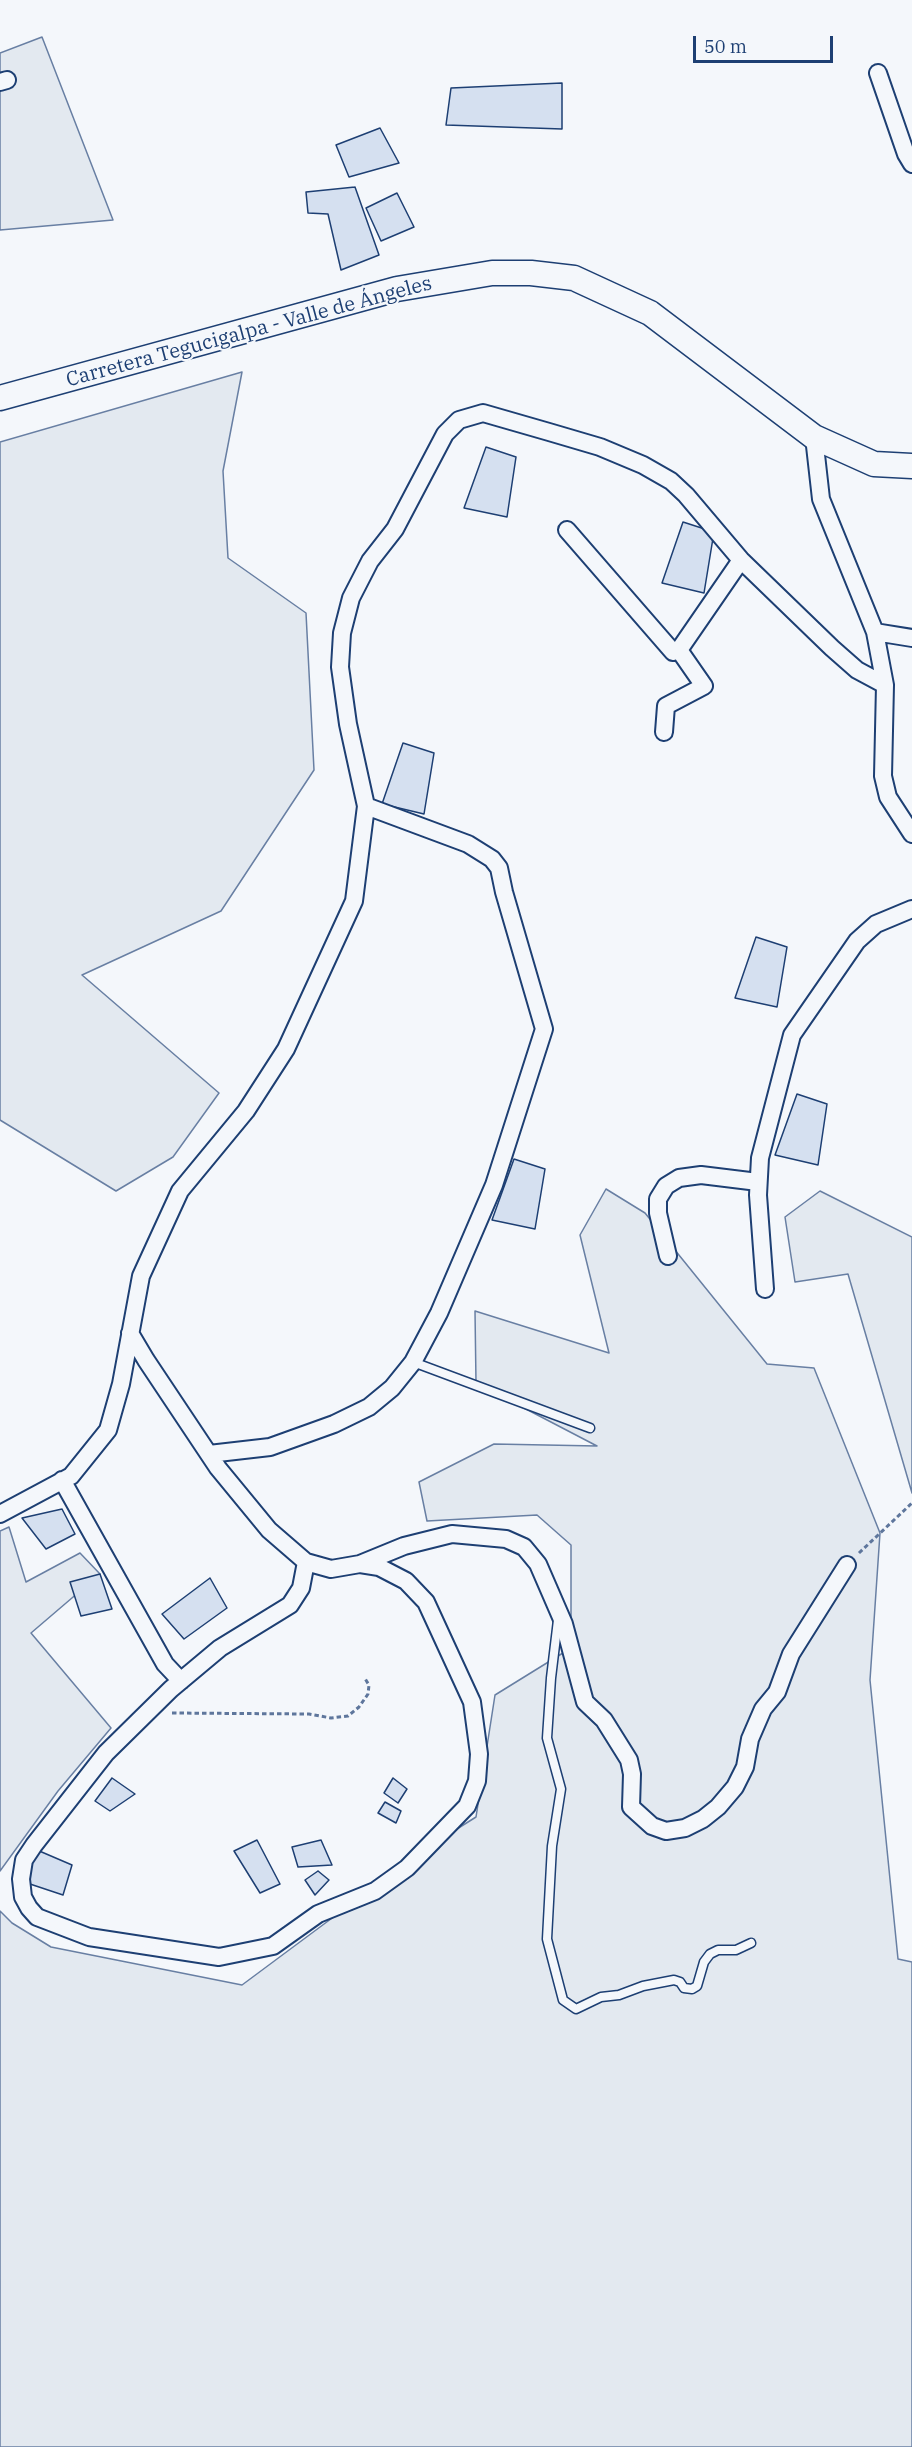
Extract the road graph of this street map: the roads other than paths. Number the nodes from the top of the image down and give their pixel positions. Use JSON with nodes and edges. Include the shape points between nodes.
{"nodes":[{"id":1,"x":878,"y":73,"type":"dead end"},
{"id":2,"x":912,"y":164,"type":"edge"},
{"id":3,"x":0,"y":398,"type":"edge"},
{"id":4,"x":814,"y":437,"type":"junction"},
{"id":5,"x":912,"y":466,"type":"edge"},
{"id":6,"x":567,"y":530,"type":"dead end"},
{"id":7,"x":741,"y":560,"type":"junction"},
{"id":8,"x":875,"y":632,"type":"junction"},
{"id":9,"x":912,"y":638,"type":"edge"},
{"id":10,"x":679,"y":650,"type":"junction"},
{"id":11,"x":885,"y":685,"type":"junction"},
{"id":12,"x":664,"y":732,"type":"dead end"},
{"id":13,"x":366,"y":806,"type":"junction"},
{"id":14,"x":912,"y":834,"type":"edge"},
{"id":15,"x":912,"y":909,"type":"edge"},
{"id":16,"x":758,"y":1182,"type":"junction"},
{"id":17,"x":668,"y":1256,"type":"dead end"},
{"id":18,"x":765,"y":1289,"type":"dead end"},
{"id":19,"x":130,"y":1333,"type":"junction"},
{"id":20,"x":413,"y":1362,"type":"junction"},
{"id":21,"x":590,"y":1428,"type":"dead end"},
{"id":22,"x":209,"y":1454,"type":"junction"},
{"id":23,"x":63,"y":1480,"type":"junction"},
{"id":24,"x":0,"y":1514,"type":"edge"},
{"id":25,"x":306,"y":1562,"type":"junction"},
{"id":26,"x":360,"y":1564,"type":"junction"},
{"id":27,"x":847,"y":1565,"type":"road end"},
{"id":28,"x":559,"y":1613,"type":"junction"},
{"id":29,"x":181,"y":1681,"type":"junction"},
{"id":30,"x":751,"y":1943,"type":"dead end"}],
"edges":[{"from":1,"to":2,"type":"street"},
{"from":3,"to":4,"type":"main road","name":"Carretera Tegucigalpa - Valle de Ángeles","via":[[397,289],[492,273],[531,273],[574,278],[650,314]]},
{"from":4,"to":5,"type":"main road","name":"Carretera Tegucigalpa - Valle de Ángeles","via":[[874,464]]},
{"from":4,"to":8,"type":"street","via":[[821,499]]},
{"from":6,"to":10,"type":"street","via":[[673,652]]},
{"from":7,"to":10,"type":"street"},
{"from":7,"to":11,"type":"street","via":[[857,670]]},
{"from":7,"to":13,"type":"street","via":[[686,495],[643,465],[600,447],[483,413],[459,420],[445,434],[395,530],[370,561],[351,598],[342,633],[340,668]]},
{"from":8,"to":9,"type":"street"},
{"from":8,"to":11,"type":"street"},
{"from":10,"to":12,"type":"street","via":[[704,686],[666,706]]},
{"from":11,"to":14,"type":"street","via":[[883,776],[888,797]]},
{"from":13,"to":19,"type":"street","via":[[354,901],[286,1049],[246,1111],[180,1191],[141,1276]]},
{"from":13,"to":20,"type":"street","via":[[468,844],[492,859],[499,868],[544,1029],[494,1185],[440,1313]]},
{"from":15,"to":16,"type":"street","via":[[876,924],[857,940],[792,1035],[760,1158]]},
{"from":16,"to":17,"type":"street","via":[[701,1175],[666,1186],[658,1206]]},
{"from":16,"to":18,"type":"street"},
{"from":19,"to":22,"type":"street"},
{"from":19,"to":23,"type":"street","via":[[108,1430],[71,1476]]},
{"from":20,"to":21,"type":"lane"},
{"from":20,"to":22,"type":"street","via":[[393,1388],[369,1407],[334,1425],[270,1447]]},
{"from":22,"to":25,"type":"street","via":[[269,1530]]},
{"from":23,"to":24,"type":"street"},
{"from":23,"to":29,"type":"street","via":[[165,1664]]},
{"from":25,"to":26,"type":"street","via":[[331,1569]]},
{"from":25,"to":29,"type":"street","via":[[301,1587],[290,1605],[220,1648]]},
{"from":26,"to":28,"type":"street","via":[[404,1546],[452,1534],[506,1539],[524,1547],[538,1564]]},
{"from":26,"to":29,"type":"street","via":[[379,1567],[406,1581],[426,1602],[472,1702],[479,1754],[477,1781],[466,1806],[407,1868],[375,1891],[318,1914],[273,1946],[219,1957],[89,1937],[37,1917],[28,1908],[21,1879],[24,1860],[106,1753]]},
{"from":27,"to":28,"type":"street","via":[[791,1654],[777,1692],[750,1739],[745,1767],[735,1787],[718,1807],[685,1828],[666,1831],[652,1826],[632,1807],[629,1760],[604,1720],[585,1702]]},
{"from":28,"to":30,"type":"lane","via":[[547,1738],[561,1789],[551,1858],[547,1939],[562,2000],[576,2009],[601,1997],[674,1980],[692,1989],[697,1986],[710,1954]]}]}
